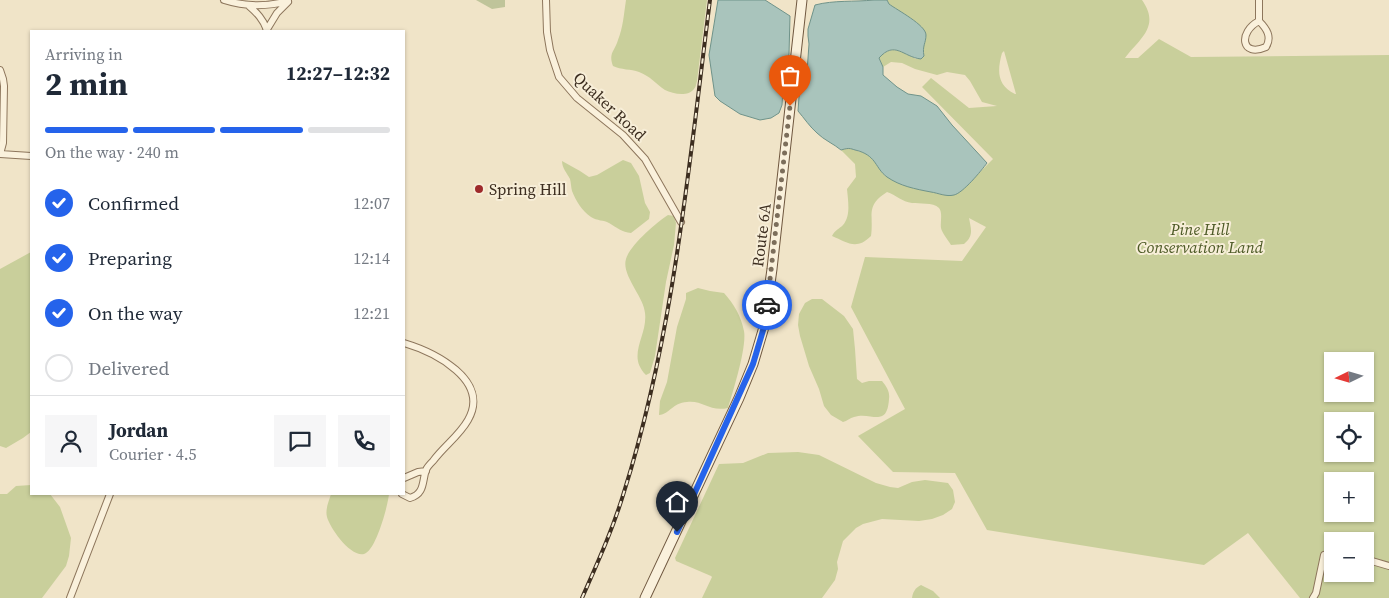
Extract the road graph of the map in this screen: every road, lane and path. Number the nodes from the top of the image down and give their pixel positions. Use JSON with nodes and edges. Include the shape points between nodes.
{"nodes":[{"id":1,"x":224,"y":0,"type":"edge"},
{"id":2,"x":546,"y":0,"type":"edge"},
{"id":3,"x":802,"y":0,"type":"edge"},
{"id":4,"x":1259,"y":0,"type":"edge"},
{"id":5,"x":290,"y":1,"type":"edge"},
{"id":6,"x":248,"y":6,"type":"junction"},
{"id":7,"x":1259,"y":21,"type":"junction"},
{"id":8,"x":266,"y":30,"type":"edge"},
{"id":9,"x":267,"y":30,"type":"edge"},
{"id":10,"x":0,"y":70,"type":"edge"},
{"id":11,"x":0,"y":154,"type":"edge"},
{"id":12,"x":30,"y":156,"type":"edge"},
{"id":13,"x":681,"y":222,"type":"dead end"},
{"id":14,"x":405,"y":343,"type":"edge"},
{"id":15,"x":426,"y":471,"type":"junction"},
{"id":16,"x":405,"y":478,"type":"edge"},
{"id":17,"x":110,"y":495,"type":"edge"},
{"id":18,"x":404,"y":495,"type":"edge"},
{"id":19,"x":1324,"y":555,"type":"edge"},
{"id":20,"x":1374,"y":562,"type":"edge"},
{"id":21,"x":1389,"y":566,"type":"edge"},
{"id":22,"x":70,"y":598,"type":"edge"},
{"id":23,"x":646,"y":598,"type":"edge"},
{"id":24,"x":1312,"y":598,"type":"edge"}],
"edges":[{"from":1,"to":6,"type":"street"},
{"from":2,"to":13,"type":"street","name":"Quaker Road","via":[[550,50],[559,77],[577,98],[645,159]]},
{"from":3,"to":23,"type":"main road","name":"Route 6A","via":[[764,327],[739,398]]},
{"from":4,"to":7,"type":"street"},
{"from":5,"to":6,"type":"street"},
{"from":5,"to":9,"type":"street","via":[[277,13]]},
{"from":6,"to":8,"type":"street","via":[[259,15]]},
{"from":7,"to":7,"type":"street","via":[[1266,28],[1268,43],[1266,47],[1253,50],[1246,46],[1246,32]]},
{"from":10,"to":11,"type":"street","via":[[4,86]]},
{"from":11,"to":12,"type":"street"},
{"from":14,"to":15,"type":"street","via":[[418,347],[455,369],[468,382],[472,392],[472,410],[468,419]]},
{"from":15,"to":16,"type":"street"},
{"from":15,"to":18,"type":"street","via":[[421,490],[410,498]]},
{"from":17,"to":22,"type":"street"},
{"from":19,"to":24,"type":"street","via":[[1316,593]]},
{"from":20,"to":21,"type":"street"}]}
